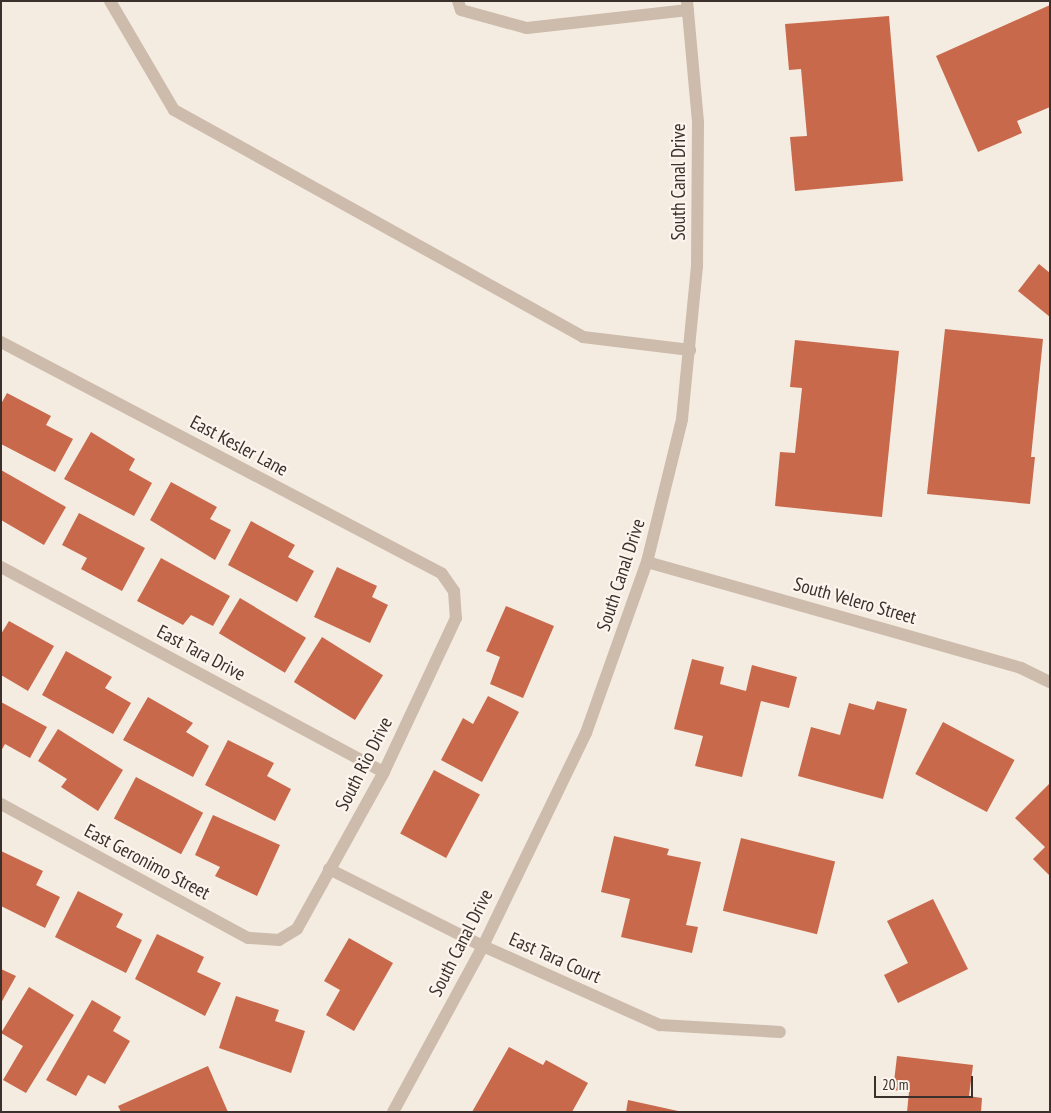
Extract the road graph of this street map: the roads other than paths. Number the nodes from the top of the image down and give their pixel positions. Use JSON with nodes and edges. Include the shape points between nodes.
{"nodes":[{"id":1,"x":110,"y":1,"type":"edge"},
{"id":2,"x":458,"y":1,"type":"edge"},
{"id":3,"x":688,"y":6,"type":"edge"},
{"id":4,"x":1,"y":342,"type":"edge"},
{"id":5,"x":690,"y":350,"type":"junction"},
{"id":6,"x":648,"y":562,"type":"junction"},
{"id":7,"x":1,"y":567,"type":"edge"},
{"id":8,"x":454,"y":591,"type":"joint"},
{"id":9,"x":1050,"y":682,"type":"edge"},
{"id":10,"x":384,"y":772,"type":"junction"},
{"id":11,"x":1,"y":804,"type":"edge"},
{"id":12,"x":329,"y":869,"type":"junction"},
{"id":13,"x":279,"y":940,"type":"joint"},
{"id":14,"x":483,"y":946,"type":"junction"},
{"id":15,"x":780,"y":1032,"type":"dead end"},
{"id":16,"x":393,"y":1112,"type":"edge"}],
"edges":[{"from":1,"to":5,"type":"street","via":[[174,110],[583,337]]},
{"from":2,"to":3,"type":"street","via":[[461,10],[527,28]]},
{"from":3,"to":5,"type":"street","name":"South Canal Drive","via":[[699,196]]},
{"from":4,"to":8,"type":"street","name":"East Kesler Lane","via":[[442,574]]},
{"from":5,"to":6,"type":"street","name":"South Canal Drive","via":[[682,418]]},
{"from":6,"to":9,"type":"street","name":"South Velero Street","via":[[1021,668]]},
{"from":6,"to":14,"type":"street","name":"South Canal Drive","via":[[586,733]]},
{"from":7,"to":10,"type":"street","name":"East Tara Drive"},
{"from":8,"to":10,"type":"street","name":"South Rio Drive","via":[[456,618]]},
{"from":10,"to":12,"type":"street","name":"South Rio Drive"},
{"from":11,"to":13,"type":"street","name":"East Geronimo Street","via":[[248,938]]},
{"from":12,"to":13,"type":"street","name":"South Rio Drive","via":[[297,929]]},
{"from":12,"to":14,"type":"street","name":"East Tara Court"},
{"from":14,"to":15,"type":"street","name":"East Tara Court","via":[[660,1025]]},
{"from":14,"to":16,"type":"street","name":"South Canal Drive"}]}
